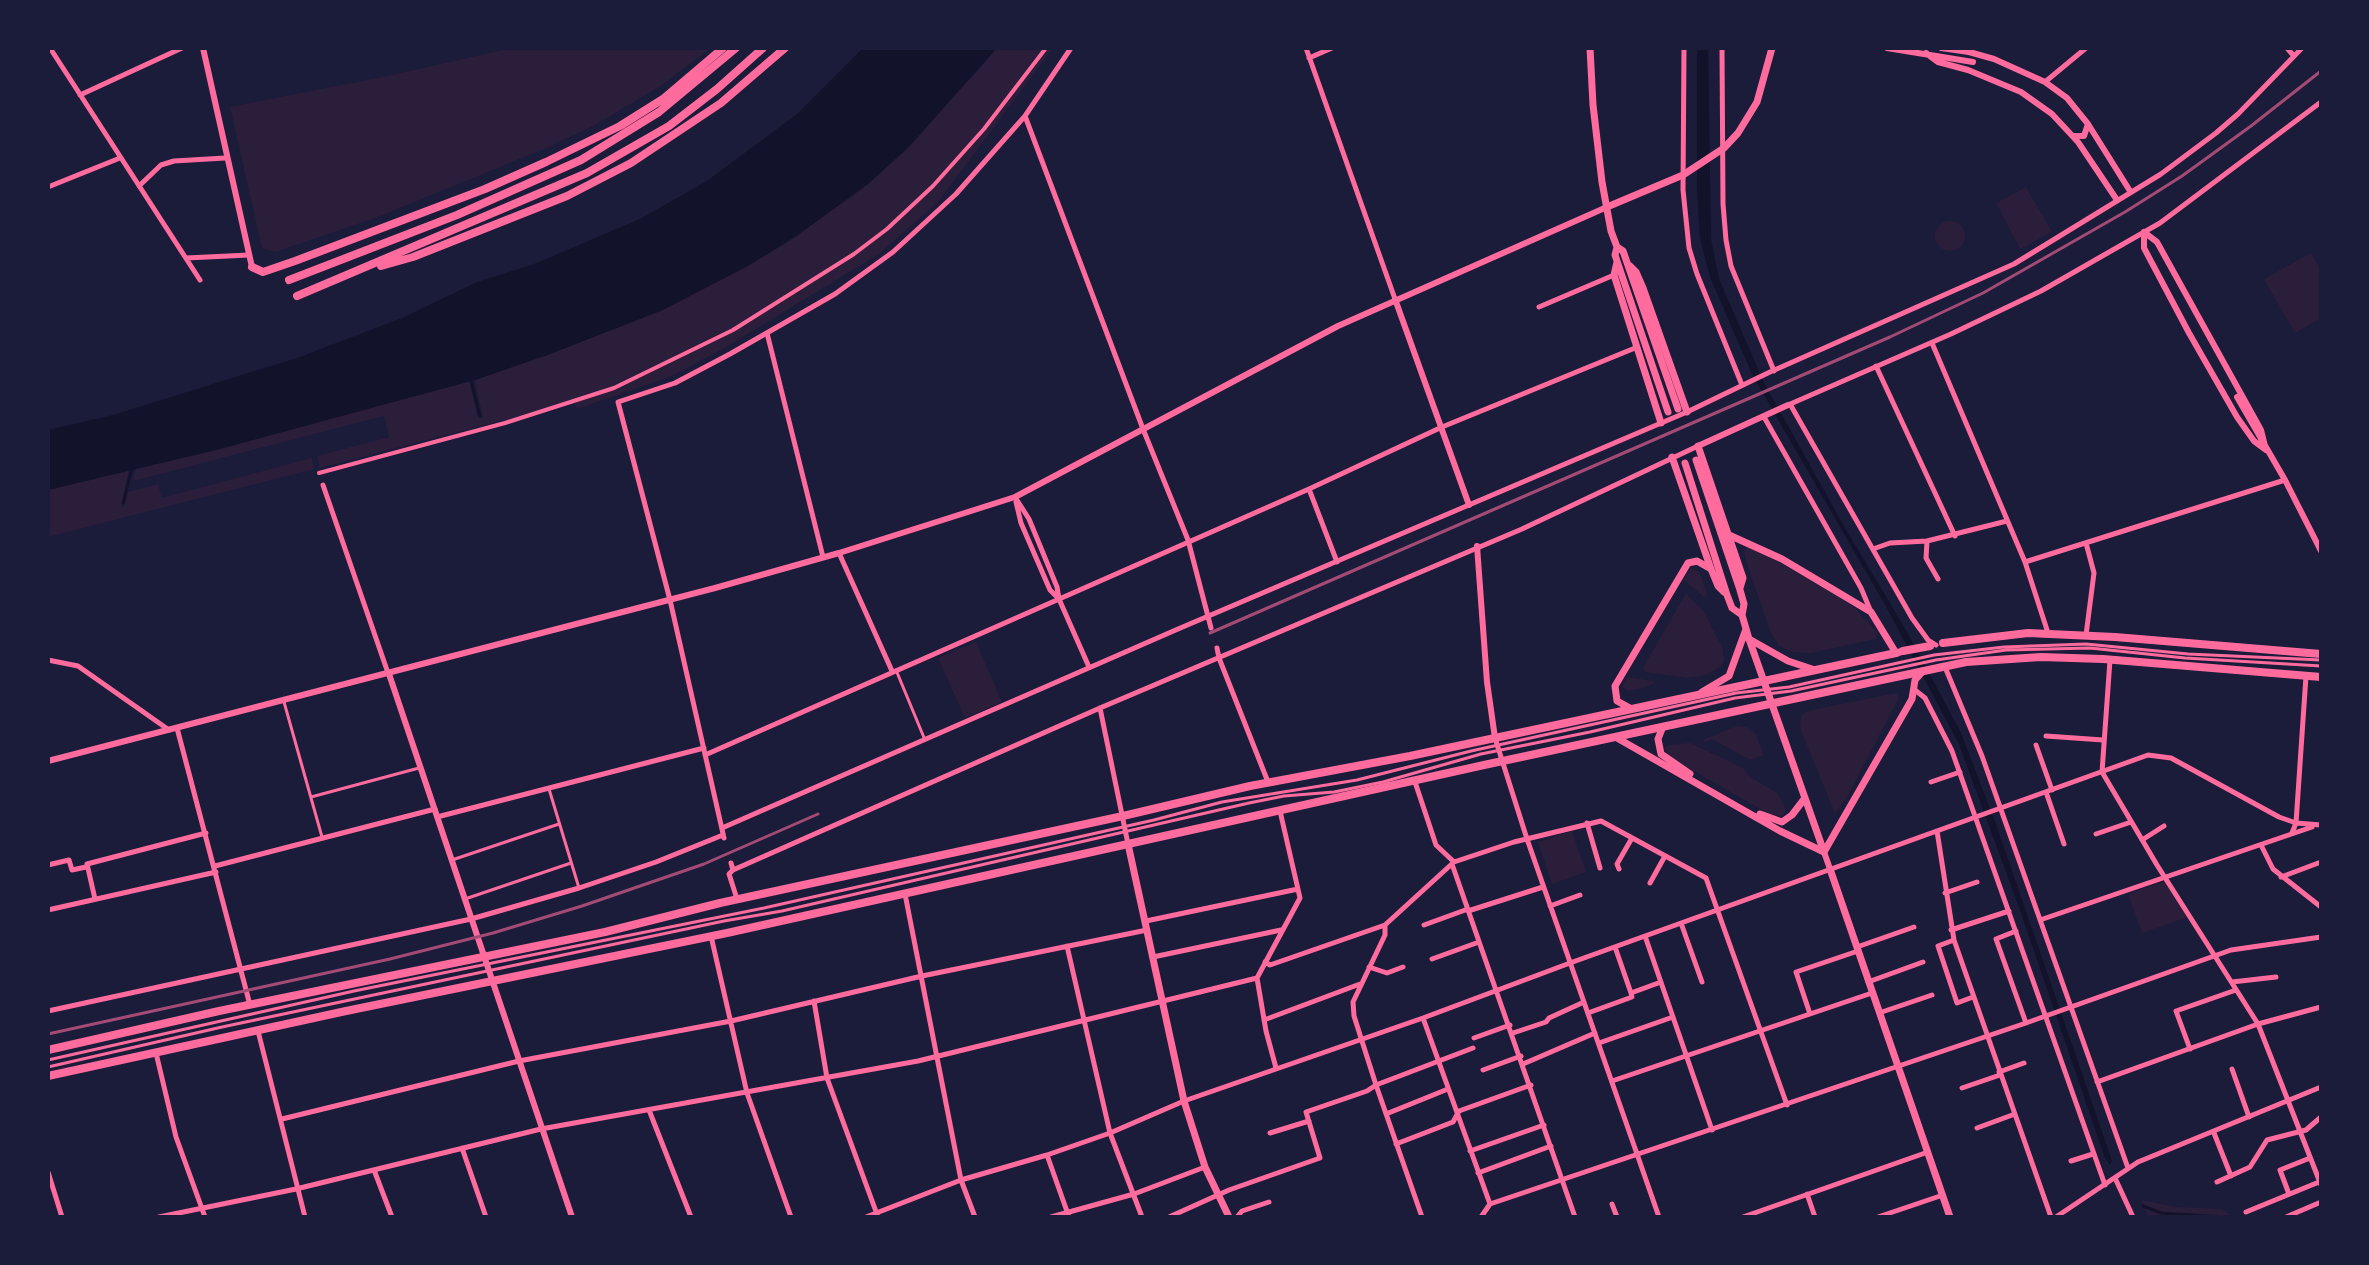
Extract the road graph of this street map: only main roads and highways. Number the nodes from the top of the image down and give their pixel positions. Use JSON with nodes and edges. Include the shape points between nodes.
{"nodes":[{"id":1,"x":723,"y":48,"type":"edge"},
{"id":2,"x":736,"y":48,"type":"edge"},
{"id":3,"x":763,"y":48,"type":"edge"},
{"id":4,"x":785,"y":48,"type":"edge"},
{"id":5,"x":1590,"y":48,"type":"edge"},
{"id":6,"x":1772,"y":48,"type":"edge"},
{"id":7,"x":1607,"y":207,"type":"junction"},
{"id":8,"x":1617,"y":247,"type":"junction"},
{"id":9,"x":1617,"y":262,"type":"junction"},
{"id":10,"x":252,"y":267,"type":"road end"},
{"id":11,"x":346,"y":277,"type":"junction"},
{"id":12,"x":289,"y":280,"type":"dead end"},
{"id":13,"x":297,"y":296,"type":"dead end"},
{"id":14,"x":1682,"y":410,"type":"road end"},
{"id":15,"x":1668,"y":412,"type":"dead end"},
{"id":16,"x":1661,"y":423,"type":"road end"},
{"id":17,"x":1698,"y":446,"type":"road end"},
{"id":18,"x":1672,"y":457,"type":"road end"},
{"id":19,"x":1696,"y":460,"type":"dead end"},
{"id":20,"x":1685,"y":463,"type":"dead end"},
{"id":21,"x":1729,"y":535,"type":"junction"},
{"id":22,"x":1711,"y":569,"type":"junction"},
{"id":23,"x":1740,"y":590,"type":"junction"},
{"id":24,"x":1727,"y":595,"type":"junction"},
{"id":25,"x":1742,"y":615,"type":"junction"},
{"id":26,"x":1746,"y":629,"type":"junction"},
{"id":27,"x":1749,"y":639,"type":"junction"},
{"id":28,"x":2321,"y":657,"type":"edge"},
{"id":29,"x":1904,"y":661,"type":"junction"},
{"id":30,"x":1815,"y":670,"type":"junction"},
{"id":31,"x":1923,"y":671,"type":"junction"},
{"id":32,"x":2321,"y":677,"type":"edge"},
{"id":33,"x":1763,"y":680,"type":"junction"},
{"id":34,"x":1699,"y":693,"type":"junction"},
{"id":35,"x":1769,"y":696,"type":"junction"},
{"id":36,"x":1630,"y":708,"type":"junction"},
{"id":37,"x":1662,"y":729,"type":"junction"},
{"id":38,"x":1617,"y":738,"type":"junction"},
{"id":39,"x":1805,"y":798,"type":"junction"},
{"id":40,"x":1128,"y":844,"type":"junction"},
{"id":41,"x":1824,"y":852,"type":"junction"},
{"id":42,"x":1830,"y":869,"type":"road end"},
{"id":43,"x":488,"y":968,"type":"junction"},
{"id":44,"x":48,"y":1050,"type":"edge"},
{"id":45,"x":48,"y":1076,"type":"edge"},
{"id":46,"x":1229,"y":1217,"type":"edge"},
{"id":47,"x":1950,"y":1217,"type":"edge"}],
"edges":[{"from":1,"to":10,"type":"main road","via":[[663,99],[546,162],[295,261],[263,272]]},
{"from":2,"to":12,"type":"main road","via":[[659,112],[581,160]]},
{"from":3,"to":11,"type":"main road","via":[[717,89],[631,150]]},
{"from":4,"to":11,"type":"main road","via":[[692,125],[618,170],[567,196],[413,257]]},
{"from":5,"to":7,"type":"main road"},
{"from":6,"to":7,"type":"main road","via":[[1757,102],[1722,150],[1683,175]]},
{"from":7,"to":8,"type":"main road"},
{"from":8,"to":9,"type":"main road"},
{"from":8,"to":14,"type":"main road","via":[[1643,288]]},
{"from":9,"to":15,"type":"main road"},
{"from":9,"to":16,"type":"main road","via":[[1614,275]]},
{"from":11,"to":13,"type":"main road"},
{"from":17,"to":21,"type":"main road"},
{"from":18,"to":22,"type":"main road"},
{"from":19,"to":23,"type":"main road"},
{"from":20,"to":24,"type":"main road"},
{"from":21,"to":23,"type":"main road","via":[[1743,578]]},
{"from":21,"to":29,"type":"main road","via":[[1782,559],[1871,612]]},
{"from":22,"to":24,"type":"main road"},
{"from":22,"to":36,"type":"main road","via":[[1697,561],[1688,563],[1615,686],[1617,701]]},
{"from":23,"to":25,"type":"main road"},
{"from":24,"to":25,"type":"main road"},
{"from":25,"to":26,"type":"main road"},
{"from":26,"to":27,"type":"main road"},
{"from":26,"to":34,"type":"main road","via":[[1729,676]]},
{"from":27,"to":30,"type":"main road"},
{"from":27,"to":33,"type":"main road"},
{"from":28,"to":29,"type":"main road","via":[[2028,633],[1936,644]]},
{"from":29,"to":30,"type":"main road"},
{"from":29,"to":31,"type":"main road"},
{"from":29,"to":35,"type":"main road"},
{"from":30,"to":33,"type":"main road"},
{"from":31,"to":32,"type":"main road","via":[[1939,662],[2012,658],[2110,660]]},
{"from":31,"to":41,"type":"main road"},
{"from":33,"to":34,"type":"main road"},
{"from":33,"to":35,"type":"main road"},
{"from":34,"to":36,"type":"main road"},
{"from":35,"to":37,"type":"main road"},
{"from":35,"to":39,"type":"main road"},
{"from":36,"to":43,"type":"main road","via":[[1497,745],[1269,783],[737,900]]},
{"from":37,"to":38,"type":"main road"},
{"from":37,"to":39,"type":"main road","via":[[1658,744],[1667,760],[1772,820],[1787,820]]},
{"from":38,"to":40,"type":"main road"},
{"from":38,"to":41,"type":"main road"},
{"from":39,"to":41,"type":"main road"},
{"from":40,"to":43,"type":"main road","via":[[711,936]]},
{"from":40,"to":46,"type":"main road","via":[[1184,1101],[1205,1167]]},
{"from":42,"to":47,"type":"main road"},
{"from":43,"to":44,"type":"main road","via":[[250,1005]]},
{"from":43,"to":45,"type":"main road","via":[[258,1031]]}]}
